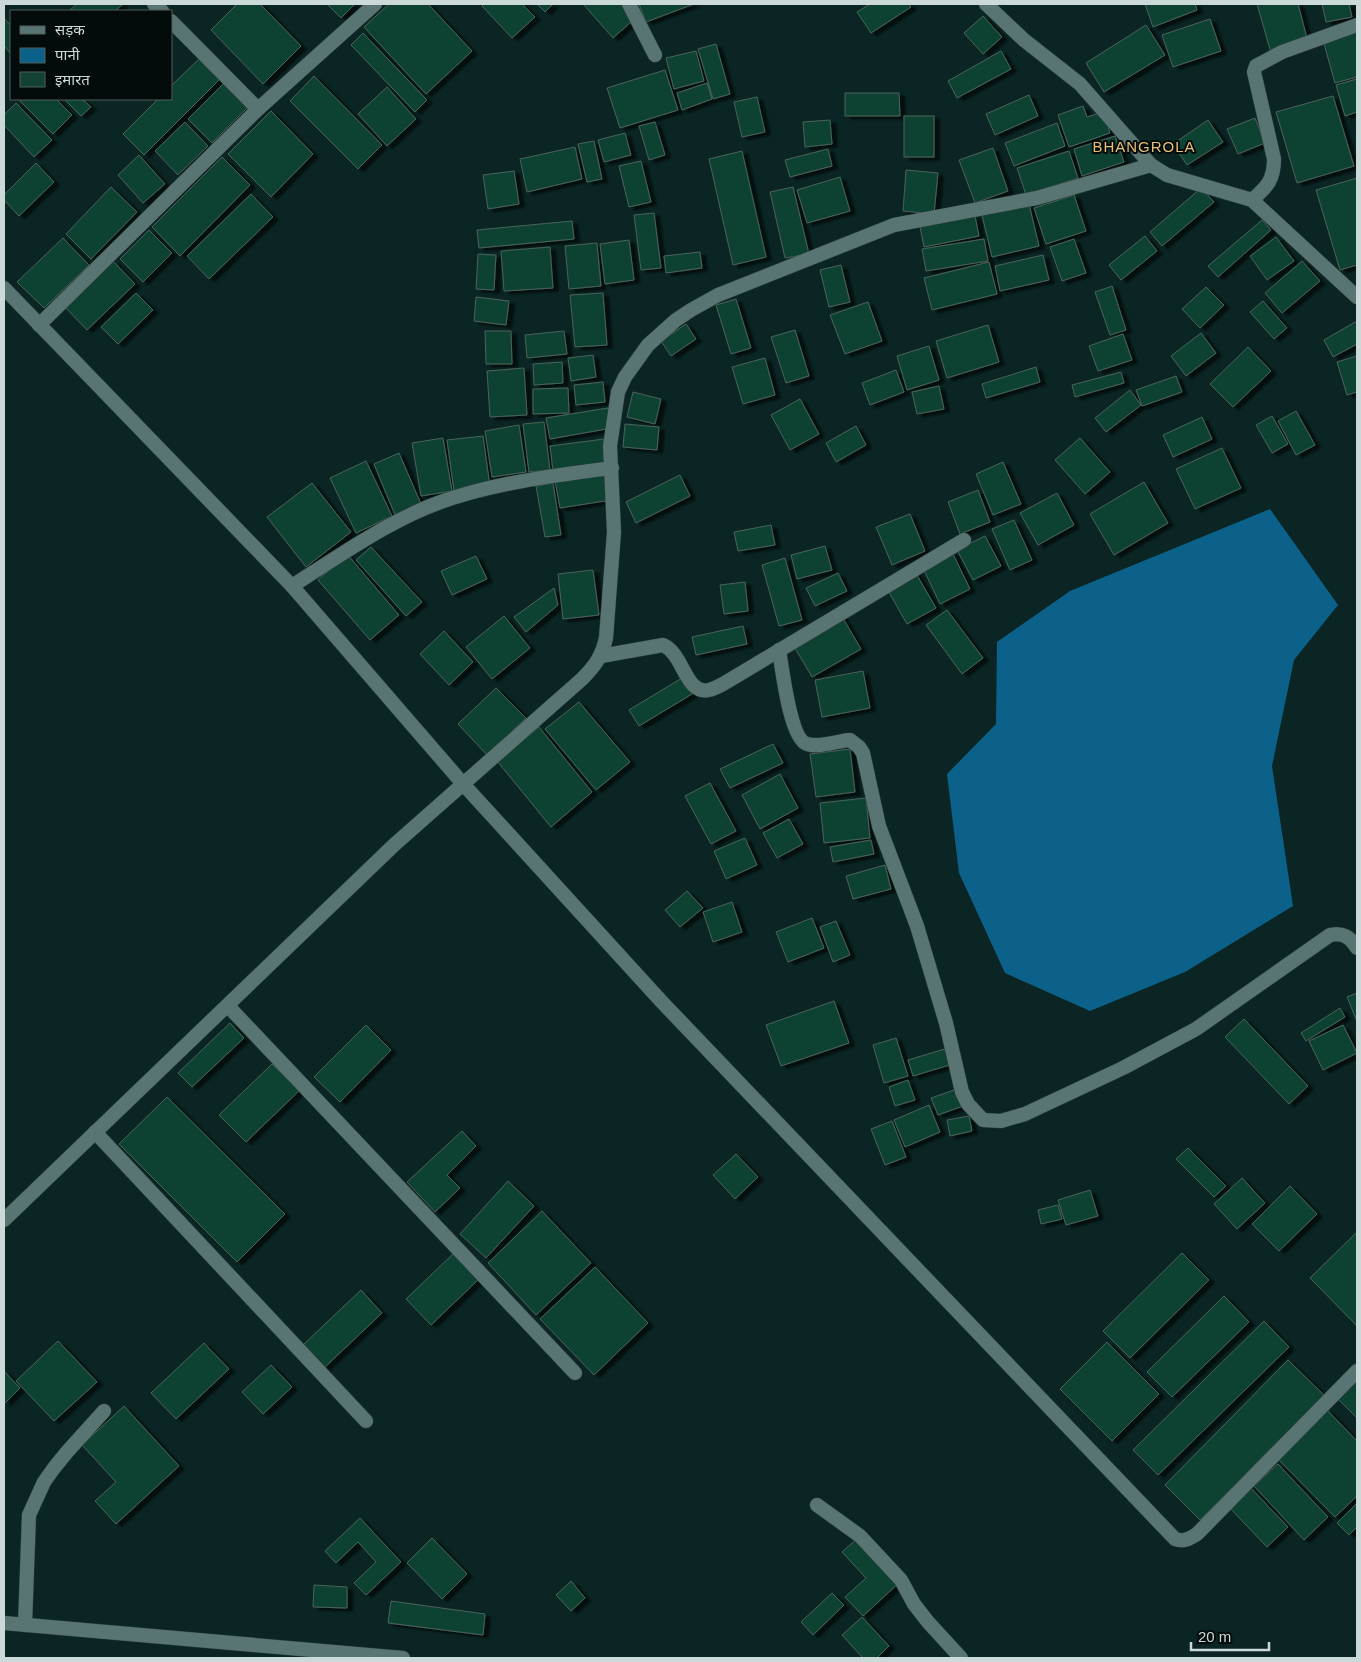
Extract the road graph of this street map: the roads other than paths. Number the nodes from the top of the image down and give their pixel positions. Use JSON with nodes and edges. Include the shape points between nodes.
{"nodes":[{"id":1,"x":375,"y":4,"type":"edge"},
{"id":2,"x":629,"y":4,"type":"edge"},
{"id":3,"x":986,"y":4,"type":"edge"},
{"id":4,"x":172,"y":22,"type":"edge"},
{"id":5,"x":1357,"y":25,"type":"edge"},
{"id":6,"x":655,"y":56,"type":"dead end"},
{"id":7,"x":258,"y":109,"type":"junction"},
{"id":8,"x":1151,"y":165,"type":"junction"},
{"id":9,"x":1252,"y":200,"type":"junction"},
{"id":10,"x":4,"y":288,"type":"edge"},
{"id":11,"x":1357,"y":297,"type":"edge"},
{"id":12,"x":39,"y":325,"type":"junction"},
{"id":13,"x":612,"y":468,"type":"junction"},
{"id":14,"x":964,"y":540,"type":"dead end"},
{"id":15,"x":292,"y":586,"type":"junction"},
{"id":16,"x":780,"y":650,"type":"junction"},
{"id":17,"x":601,"y":656,"type":"junction"},
{"id":18,"x":464,"y":785,"type":"junction"},
{"id":19,"x":1357,"y":948,"type":"edge"},
{"id":20,"x":228,"y":1006,"type":"junction"},
{"id":21,"x":95,"y":1132,"type":"junction"},
{"id":22,"x":4,"y":1220,"type":"edge"},
{"id":23,"x":1357,"y":1371,"type":"edge"},
{"id":24,"x":576,"y":1373,"type":"dead end"},
{"id":25,"x":104,"y":1411,"type":"dead end"},
{"id":26,"x":366,"y":1421,"type":"dead end"},
{"id":27,"x":817,"y":1504,"type":"dead end"},
{"id":28,"x":4,"y":1623,"type":"edge"},
{"id":29,"x":25,"y":1625,"type":"junction"},
{"id":30,"x":403,"y":1658,"type":"edge"},
{"id":31,"x":961,"y":1658,"type":"edge"}],
"edges":[{"from":1,"to":7,"type":"street"},
{"from":2,"to":6,"type":"street"},
{"from":3,"to":8,"type":"street","via":[[1024,40],[1080,84]]},
{"from":4,"to":7,"type":"street"},
{"from":5,"to":9,"type":"street","via":[[1282,52],[1256,66],[1254,72],[1274,171],[1266,187]]},
{"from":7,"to":12,"type":"street"},
{"from":8,"to":9,"type":"street","via":[[1167,175]]},
{"from":8,"to":13,"type":"street","via":[[1037,198],[894,225],[718,295],[691,310],[648,346],[625,377],[618,392],[610,446]]},
{"from":9,"to":11,"type":"street"},
{"from":10,"to":12,"type":"street"},
{"from":12,"to":15,"type":"street"},
{"from":13,"to":15,"type":"street","via":[[473,493],[413,513]]},
{"from":13,"to":17,"type":"street","via":[[614,532],[606,638]]},
{"from":14,"to":16,"type":"street"},
{"from":15,"to":18,"type":"street"},
{"from":16,"to":17,"type":"street","via":[[709,690],[694,688],[677,657],[663,646]]},
{"from":16,"to":19,"type":"street","via":[[789,705],[801,740],[814,745],[850,740],[863,753],[879,826],[917,926],[946,1023],[962,1092],[983,1120],[1001,1121],[1024,1114],[1131,1064],[1196,1029],[1330,934],[1348,937]]},
{"from":17,"to":18,"type":"street","via":[[582,679]]},
{"from":18,"to":20,"type":"street","via":[[394,845]]},
{"from":18,"to":23,"type":"street","via":[[661,1001],[1174,1539],[1189,1540],[1197,1534]]},
{"from":20,"to":21,"type":"street"},
{"from":20,"to":24,"type":"street"},
{"from":21,"to":22,"type":"street"},
{"from":21,"to":26,"type":"street"},
{"from":25,"to":29,"type":"street","via":[[44,1482],[30,1515]]},
{"from":27,"to":31,"type":"street","via":[[860,1536],[901,1580],[914,1604]]},
{"from":28,"to":29,"type":"street"},
{"from":29,"to":30,"type":"street"}]}
